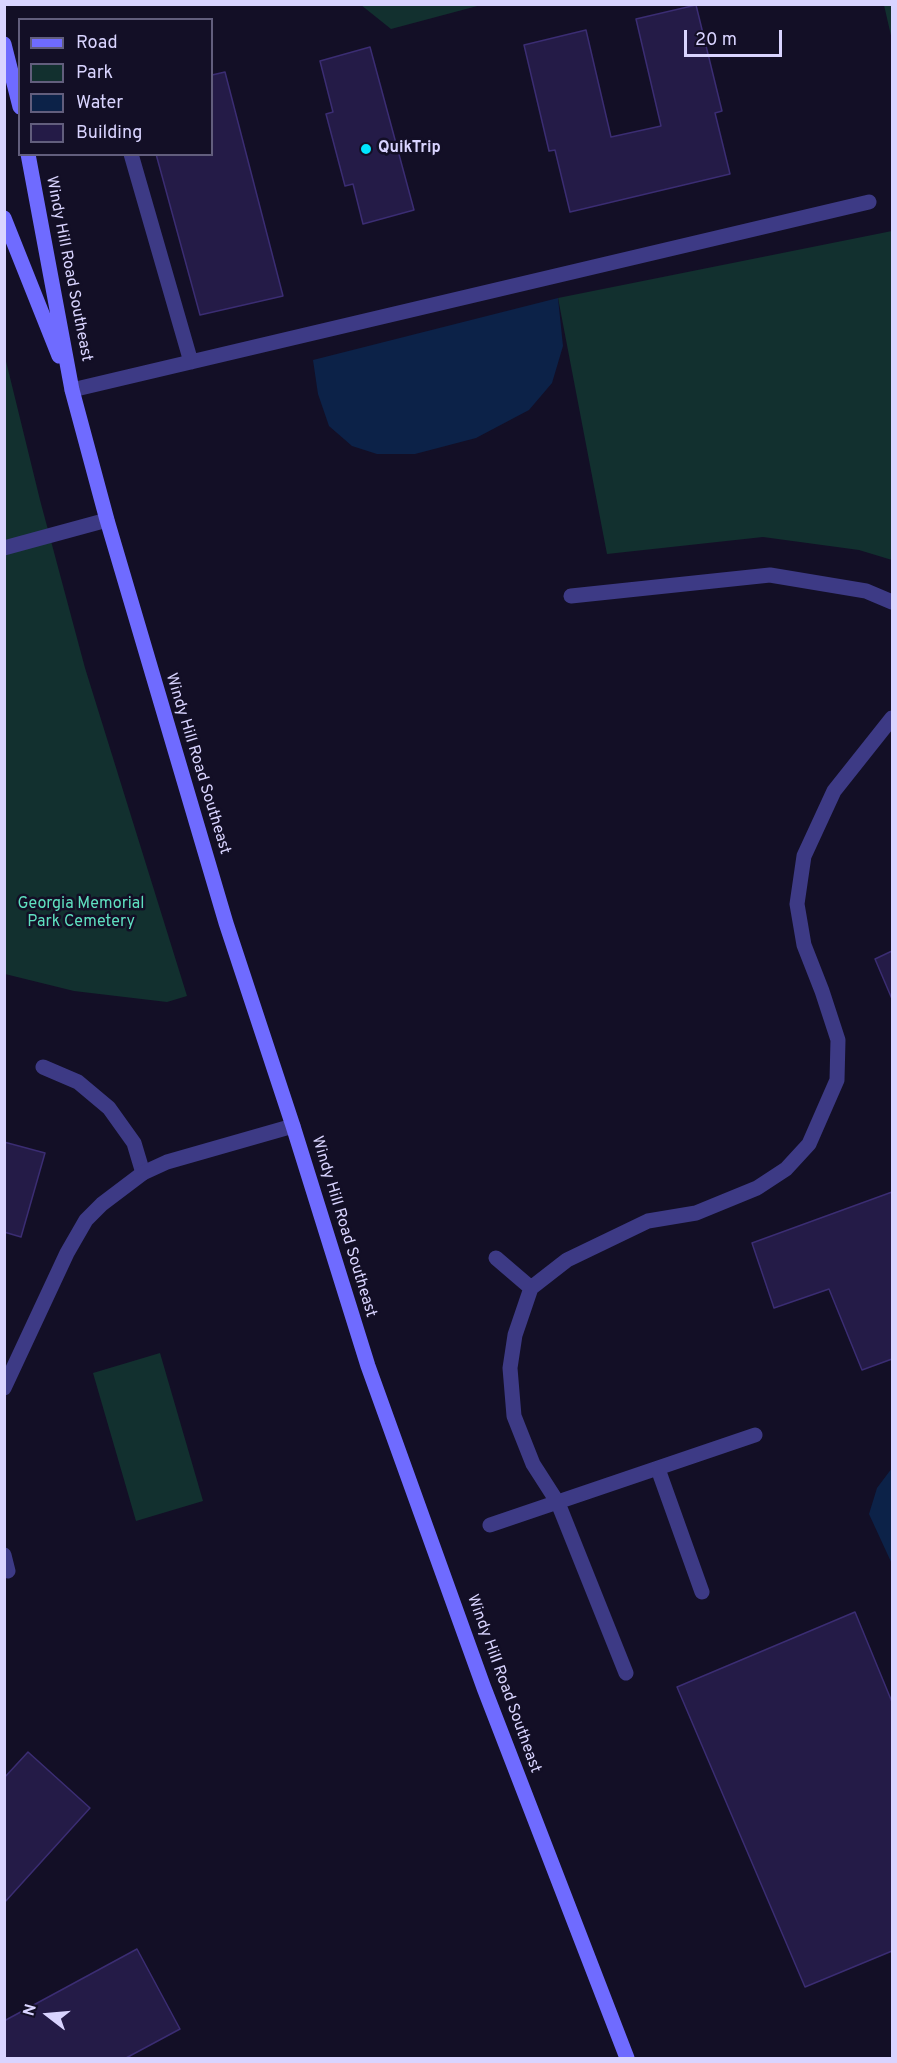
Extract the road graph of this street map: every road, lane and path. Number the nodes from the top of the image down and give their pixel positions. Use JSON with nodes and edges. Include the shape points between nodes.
{"nodes":[{"id":1,"x":4,"y":44,"type":"edge"},
{"id":2,"x":18,"y":93,"type":"edge"},
{"id":3,"x":28,"y":156,"type":"edge"},
{"id":4,"x":132,"y":156,"type":"edge"},
{"id":5,"x":869,"y":202,"type":"dead end"},
{"id":6,"x":4,"y":218,"type":"edge"},
{"id":7,"x":191,"y":362,"type":"junction"},
{"id":8,"x":72,"y":390,"type":"junction"},
{"id":9,"x":107,"y":520,"type":"junction"},
{"id":10,"x":4,"y":548,"type":"edge"},
{"id":11,"x":570,"y":596,"type":"dead end"},
{"id":12,"x":892,"y":602,"type":"edge"},
{"id":13,"x":892,"y":718,"type":"edge"},
{"id":14,"x":43,"y":1067,"type":"dead end"},
{"id":15,"x":293,"y":1126,"type":"junction"},
{"id":16,"x":143,"y":1173,"type":"junction"},
{"id":17,"x":496,"y":1258,"type":"dead end"},
{"id":18,"x":531,"y":1288,"type":"junction"},
{"id":19,"x":4,"y":1388,"type":"edge"},
{"id":20,"x":755,"y":1435,"type":"dead end"},
{"id":21,"x":658,"y":1468,"type":"junction"},
{"id":22,"x":558,"y":1503,"type":"junction"},
{"id":23,"x":490,"y":1526,"type":"dead end"},
{"id":24,"x":4,"y":1555,"type":"edge"},
{"id":25,"x":8,"y":1571,"type":"dead end"},
{"id":26,"x":702,"y":1592,"type":"dead end"},
{"id":27,"x":626,"y":1673,"type":"dead end"},
{"id":28,"x":627,"y":2058,"type":"edge"}],
"edges":[{"from":1,"to":2,"type":"main road"},
{"from":3,"to":8,"type":"main road","name":"Windy Hill Road Southeast"},
{"from":4,"to":7,"type":"street"},
{"from":5,"to":7,"type":"street"},
{"from":6,"to":8,"type":"main road","name":"Windy Hill Road Southeast"},
{"from":7,"to":8,"type":"street"},
{"from":8,"to":9,"type":"main road","name":"Windy Hill Road Southeast"},
{"from":9,"to":10,"type":"street"},
{"from":9,"to":15,"type":"main road","name":"Windy Hill Road Southeast","via":[[225,923]]},
{"from":11,"to":12,"type":"street","via":[[770,575],[866,591]]},
{"from":13,"to":18,"type":"street","via":[[834,791],[804,856],[797,903],[804,945],[838,1040],[837,1080],[809,1144],[786,1169],[758,1188],[696,1213],[648,1221],[616,1235],[567,1260]]},
{"from":14,"to":16,"type":"street","via":[[78,1082],[109,1108],[134,1143]]},
{"from":15,"to":16,"type":"street","via":[[167,1162]]},
{"from":15,"to":28,"type":"main road","name":"Windy Hill Road Southeast","via":[[372,1377],[484,1688]]},
{"from":16,"to":19,"type":"street","via":[[86,1221]]},
{"from":17,"to":18,"type":"street"},
{"from":18,"to":22,"type":"street","via":[[515,1335],[510,1368],[514,1416],[533,1464]]},
{"from":20,"to":21,"type":"street"},
{"from":21,"to":22,"type":"street"},
{"from":21,"to":26,"type":"street"},
{"from":22,"to":23,"type":"street"},
{"from":22,"to":27,"type":"street"},
{"from":24,"to":25,"type":"street"}]}
